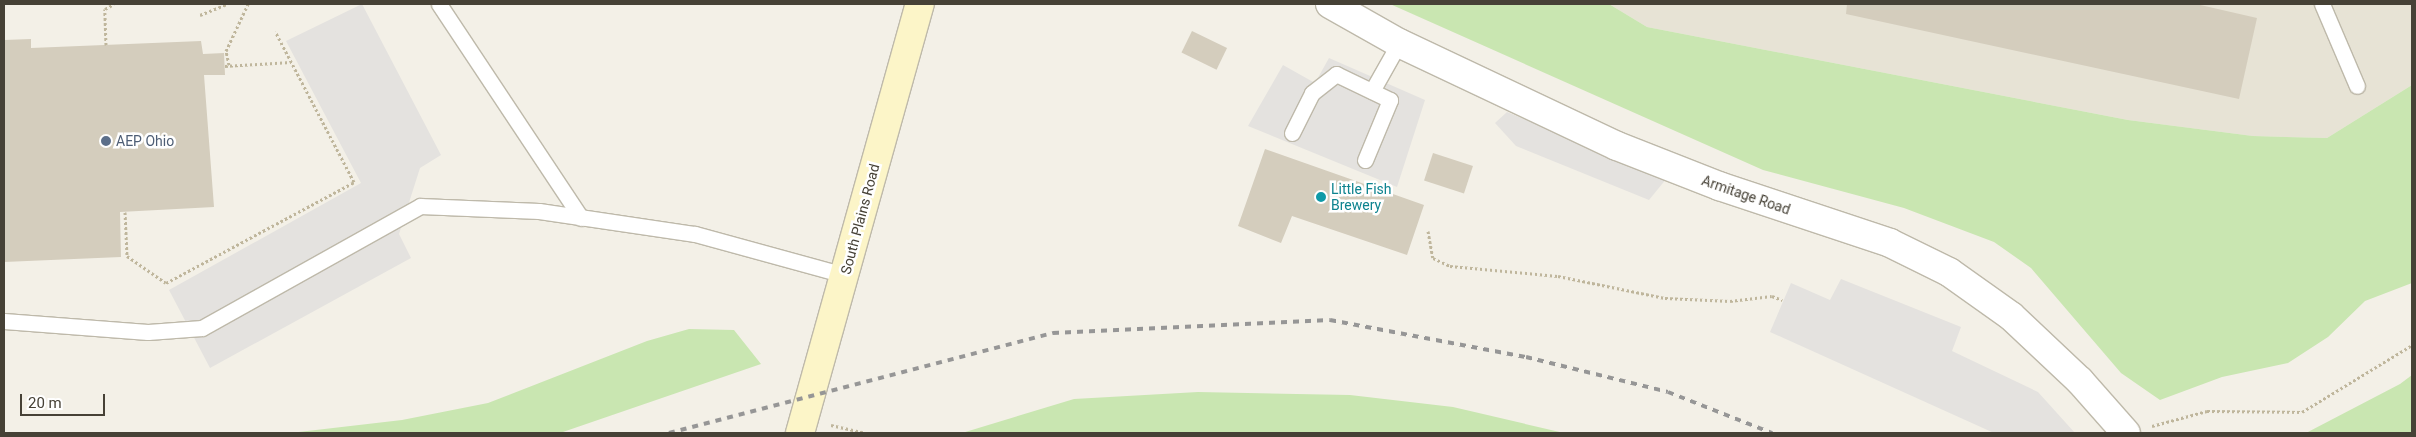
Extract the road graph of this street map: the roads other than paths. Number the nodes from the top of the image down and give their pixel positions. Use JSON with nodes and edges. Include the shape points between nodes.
{"nodes":[{"id":1,"x":439,"y":4,"type":"edge"},
{"id":2,"x":920,"y":4,"type":"edge"},
{"id":3,"x":1330,"y":4,"type":"edge"},
{"id":4,"x":2322,"y":4,"type":"edge"},
{"id":5,"x":1399,"y":43,"type":"junction"},
{"id":6,"x":2356,"y":86,"type":"dead end"},
{"id":7,"x":1372,"y":91,"type":"junction"},
{"id":8,"x":1292,"y":133,"type":"dead end"},
{"id":9,"x":1365,"y":160,"type":"dead end"},
{"id":10,"x":582,"y":218,"type":"junction"},
{"id":11,"x":845,"y":276,"type":"junction"},
{"id":12,"x":4,"y":321,"type":"edge"},
{"id":13,"x":802,"y":427,"type":"edge"},
{"id":14,"x":2135,"y":431,"type":"edge"}],
"edges":[{"from":1,"to":10,"type":"lane"},
{"from":2,"to":11,"type":"main road","name":"South Plains Road"},
{"from":3,"to":5,"type":"street","name":"Armitage Road"},
{"from":4,"to":6,"type":"lane"},
{"from":5,"to":7,"type":"lane"},
{"from":5,"to":14,"type":"street","name":"Armitage Road","via":[[1617,146],[1719,186],[1890,243],[1949,272],[2011,316]]},
{"from":7,"to":8,"type":"lane","via":[[1336,74],[1312,93]]},
{"from":7,"to":9,"type":"lane","via":[[1390,100]]},
{"from":10,"to":11,"type":"lane","via":[[695,234]]},
{"from":10,"to":12,"type":"lane","via":[[420,206],[202,328],[148,332]]},
{"from":11,"to":13,"type":"main road","name":"South Plains Road"}]}
